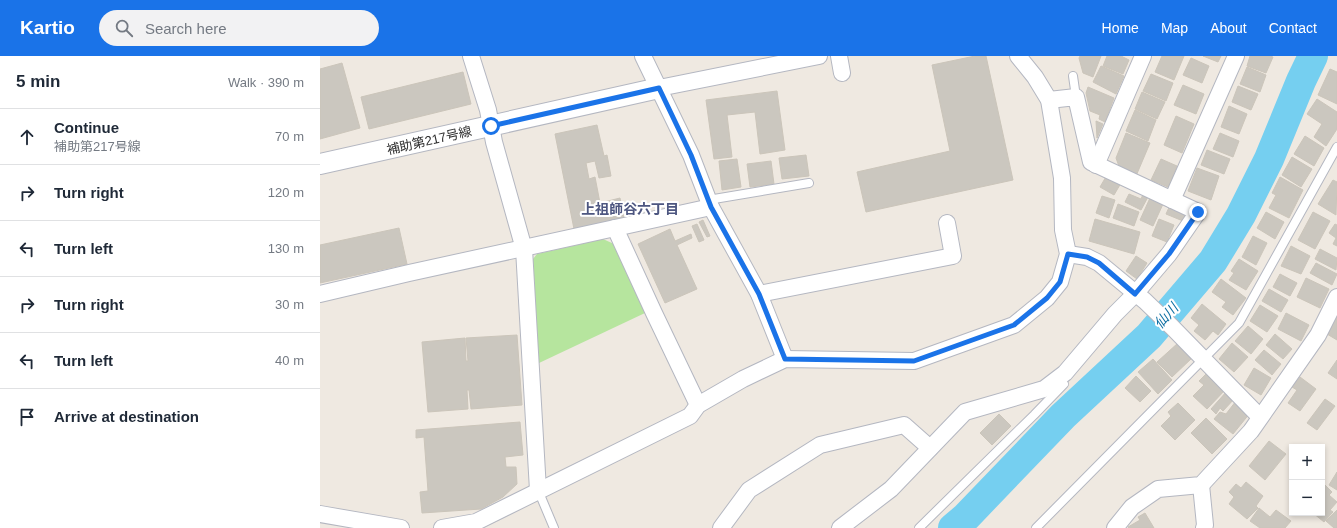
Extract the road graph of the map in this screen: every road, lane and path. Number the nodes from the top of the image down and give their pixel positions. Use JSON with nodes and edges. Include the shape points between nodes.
{"nodes":[{"id":1,"x":472,"y":56,"type":"edge"},
{"id":2,"x":643,"y":56,"type":"edge"},
{"id":3,"x":819,"y":56,"type":"edge"},
{"id":4,"x":839,"y":56,"type":"edge"},
{"id":5,"x":1018,"y":56,"type":"edge"},
{"id":6,"x":1143,"y":56,"type":"edge"},
{"id":7,"x":1236,"y":56,"type":"edge"},
{"id":8,"x":842,"y":73,"type":"dead end"},
{"id":9,"x":1073,"y":76,"type":"dead end"},
{"id":10,"x":659,"y":88,"type":"junction"},
{"id":11,"x":1076,"y":97,"type":"junction"},
{"id":12,"x":1049,"y":100,"type":"junction"},
{"id":13,"x":491,"y":126,"type":"junction"},
{"id":14,"x":1337,"y":147,"type":"edge"},
{"id":15,"x":320,"y":164,"type":"edge"},
{"id":16,"x":1096,"y":164,"type":"junction"},
{"id":17,"x":809,"y":183,"type":"dead end"},
{"id":18,"x":1172,"y":200,"type":"junction"},
{"id":19,"x":709,"y":203,"type":"junction"},
{"id":20,"x":947,"y":223,"type":"dead end"},
{"id":21,"x":615,"y":228,"type":"junction"},
{"id":22,"x":524,"y":249,"type":"junction"},
{"id":23,"x":1068,"y":254,"type":"junction"},
{"id":24,"x":320,"y":294,"type":"edge"},
{"id":25,"x":759,"y":294,"type":"junction"},
{"id":26,"x":1135,"y":294,"type":"junction"},
{"id":27,"x":1337,"y":297,"type":"edge"},
{"id":28,"x":785,"y":359,"type":"junction"},
{"id":29,"x":1203,"y":359,"type":"junction"},
{"id":30,"x":1064,"y":384,"type":"dead end"},
{"id":31,"x":698,"y":405,"type":"junction"},
{"id":32,"x":1260,"y":417,"type":"junction"},
{"id":33,"x":930,"y":448,"type":"junction"},
{"id":34,"x":1201,"y":485,"type":"junction"},
{"id":35,"x":538,"y":490,"type":"junction"},
{"id":36,"x":320,"y":514,"type":"edge"},
{"id":37,"x":401,"y":528,"type":"edge"},
{"id":38,"x":442,"y":528,"type":"edge"},
{"id":39,"x":554,"y":528,"type":"edge"},
{"id":40,"x":721,"y":528,"type":"edge"},
{"id":41,"x":840,"y":528,"type":"edge"},
{"id":42,"x":919,"y":528,"type":"edge"},
{"id":43,"x":1036,"y":528,"type":"edge"},
{"id":44,"x":1115,"y":528,"type":"edge"},
{"id":45,"x":1204,"y":528,"type":"edge"}],
"edges":[{"from":1,"to":13,"type":"street"},
{"from":2,"to":10,"type":"street"},
{"from":3,"to":10,"type":"street","name":"補助第217号線"},
{"from":4,"to":8,"type":"street"},
{"from":5,"to":12,"type":"street"},
{"from":6,"to":16,"type":"street"},
{"from":7,"to":18,"type":"street"},
{"from":9,"to":11,"type":"lane"},
{"from":10,"to":13,"type":"street","name":"補助第217号線"},
{"from":10,"to":19,"type":"street","via":[[691,155]]},
{"from":11,"to":12,"type":"street"},
{"from":11,"to":16,"type":"street","via":[[1091,162]]},
{"from":12,"to":23,"type":"street","via":[[1062,178],[1062,230]]},
{"from":13,"to":15,"type":"street","name":"補助第217号線"},
{"from":13,"to":22,"type":"street"},
{"from":14,"to":29,"type":"lane","via":[[1239,322]]},
{"from":16,"to":18,"type":"street"},
{"from":17,"to":19,"type":"lane"},
{"from":18,"to":26,"type":"street","via":[[1198,212],[1169,254]]},
{"from":19,"to":21,"type":"street"},
{"from":19,"to":25,"type":"street"},
{"from":20,"to":25,"type":"street","via":[[953,256]]},
{"from":21,"to":22,"type":"street"},
{"from":21,"to":31,"type":"street"},
{"from":22,"to":24,"type":"street"},
{"from":22,"to":35,"type":"street"},
{"from":23,"to":26,"type":"street","via":[[1087,257],[1099,263]]},
{"from":23,"to":28,"type":"street","via":[[1060,282],[1047,298],[1014,325],[914,361]]},
{"from":25,"to":28,"type":"street"},
{"from":26,"to":29,"type":"street"},
{"from":26,"to":33,"type":"street","via":[[1065,373],[1044,389],[965,412]]},
{"from":27,"to":32,"type":"street","via":[[1318,335]]},
{"from":28,"to":31,"type":"street"},
{"from":29,"to":32,"type":"street"},
{"from":29,"to":43,"type":"lane"},
{"from":30,"to":42,"type":"lane"},
{"from":31,"to":35,"type":"street","via":[[690,416]]},
{"from":32,"to":34,"type":"street","via":[[1251,432]]},
{"from":33,"to":40,"type":"street","via":[[904,425],[820,445],[749,490]]},
{"from":33,"to":41,"type":"street","via":[[892,489]]},
{"from":34,"to":44,"type":"street","via":[[1158,490],[1132,507]]},
{"from":34,"to":45,"type":"street"},
{"from":35,"to":38,"type":"street","via":[[476,522]]},
{"from":35,"to":39,"type":"lane"},
{"from":36,"to":37,"type":"street"}]}
